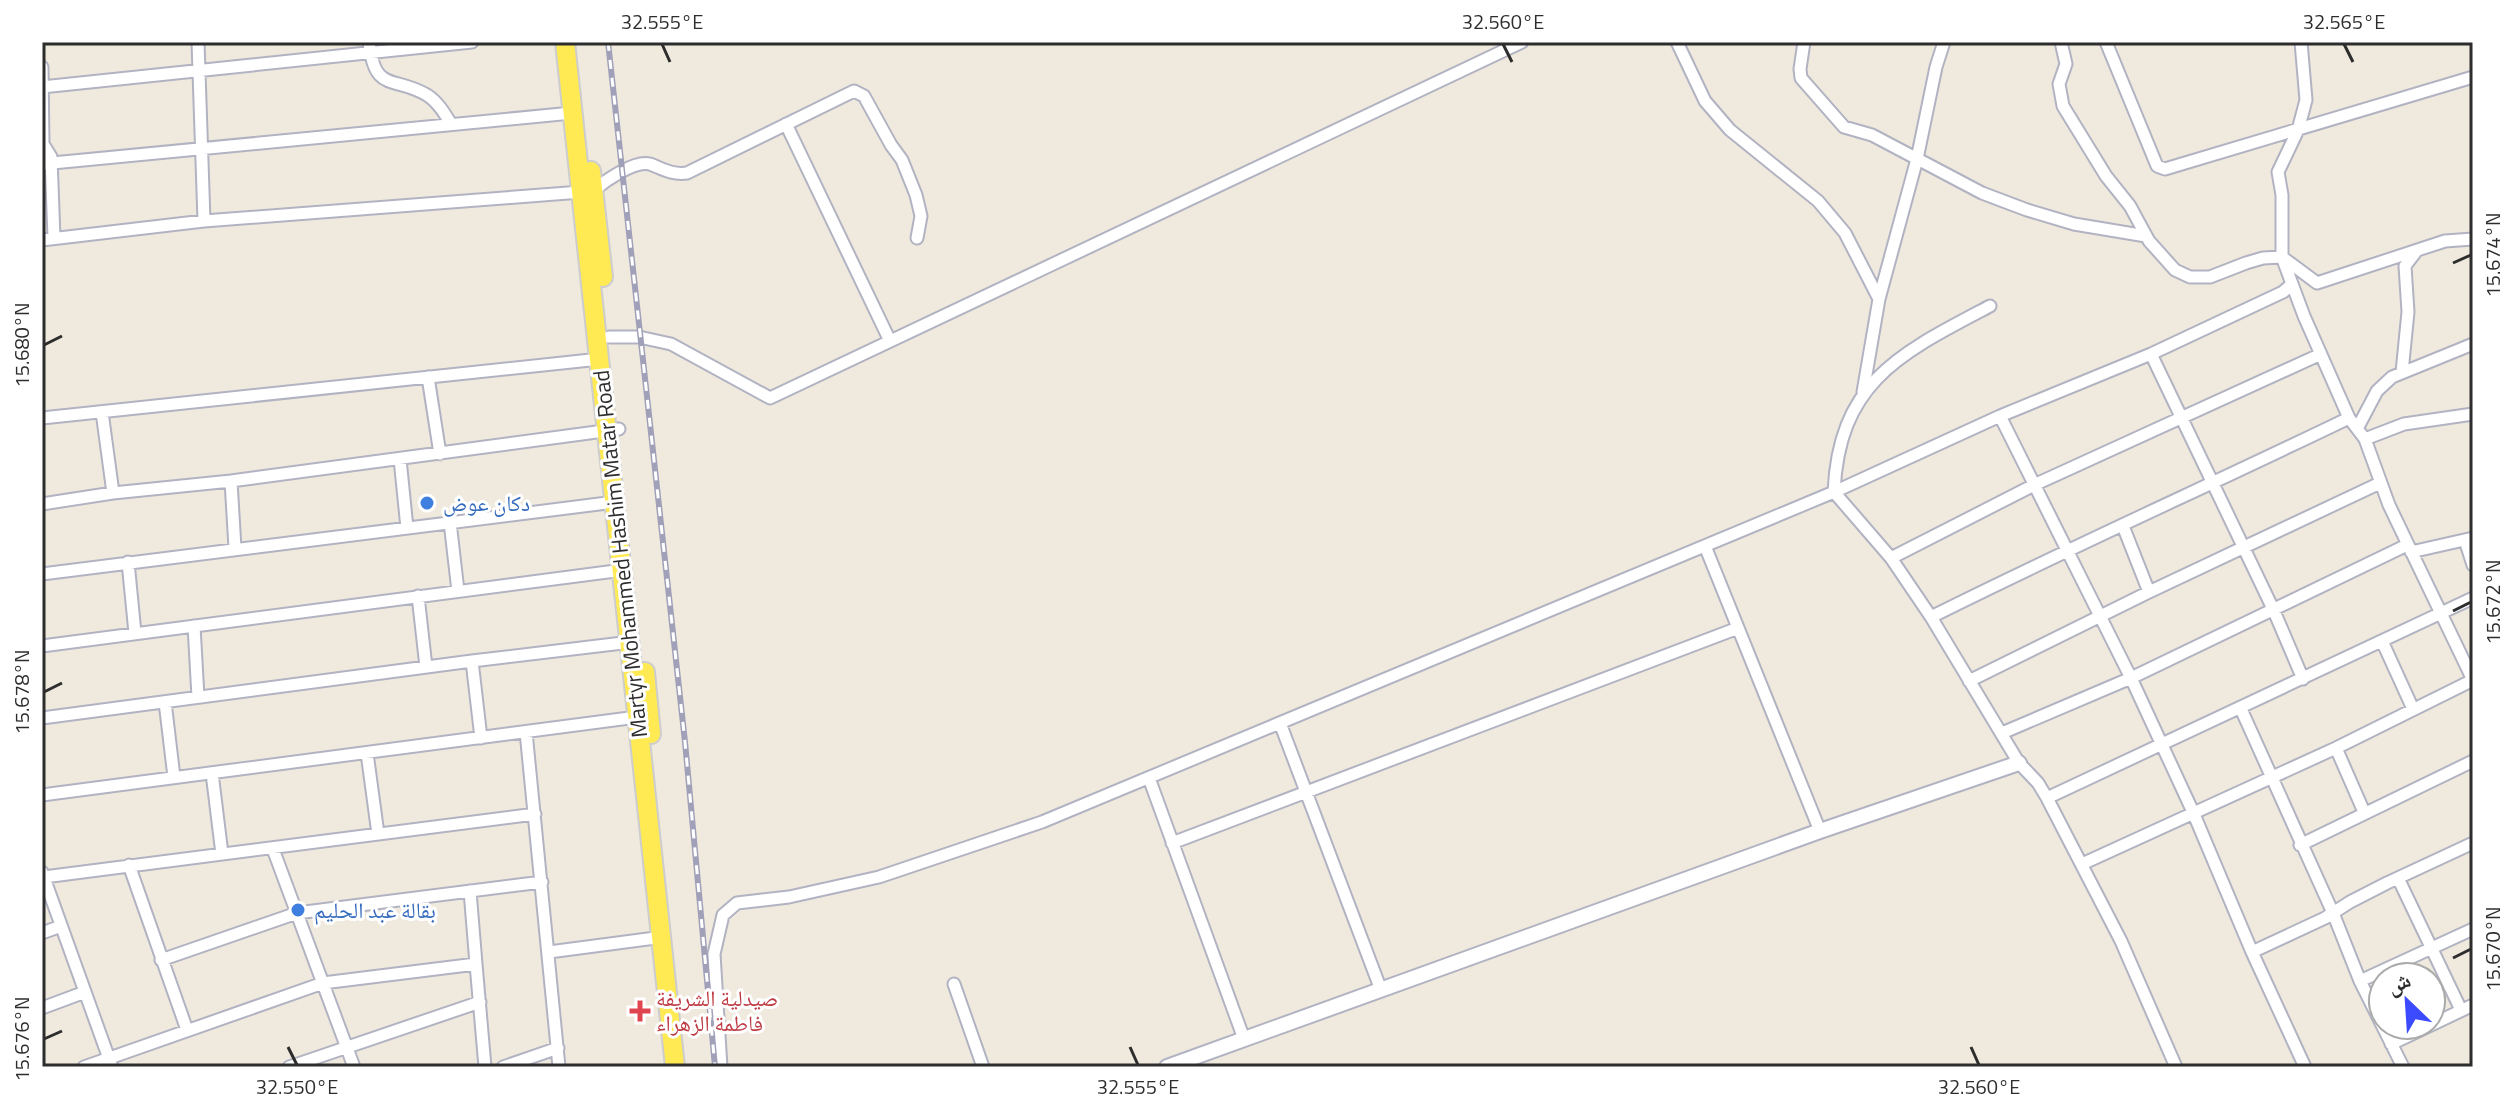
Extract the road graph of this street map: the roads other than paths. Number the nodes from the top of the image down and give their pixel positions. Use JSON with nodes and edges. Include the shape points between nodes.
{"nodes":[{"id":1,"x":198,"y":42,"type":"edge"},
{"id":2,"x":472,"y":42,"type":"edge"},
{"id":3,"x":565,"y":42,"type":"edge"},
{"id":4,"x":577,"y":42,"type":"edge"},
{"id":5,"x":1522,"y":42,"type":"edge"},
{"id":6,"x":1677,"y":42,"type":"edge"},
{"id":7,"x":1804,"y":42,"type":"edge"},
{"id":8,"x":1944,"y":42,"type":"edge"},
{"id":9,"x":2061,"y":42,"type":"edge"},
{"id":10,"x":2106,"y":42,"type":"edge"},
{"id":11,"x":2301,"y":42,"type":"edge"},
{"id":12,"x":370,"y":48,"type":"edge"},
{"id":13,"x":42,"y":67,"type":"edge"},
{"id":14,"x":199,"y":72,"type":"junction"},
{"id":15,"x":2473,"y":77,"type":"edge"},
{"id":16,"x":42,"y":87,"type":"edge"},
{"id":17,"x":572,"y":113,"type":"junction"},
{"id":18,"x":451,"y":124,"type":"junction"},
{"id":19,"x":786,"y":124,"type":"junction"},
{"id":20,"x":2298,"y":130,"type":"junction"},
{"id":21,"x":201,"y":149,"type":"junction"},
{"id":22,"x":1917,"y":159,"type":"junction"},
{"id":23,"x":47,"y":164,"type":"edge"},
{"id":24,"x":587,"y":192,"type":"junction"},
{"id":25,"x":204,"y":221,"type":"junction"},
{"id":26,"x":2146,"y":236,"type":"junction"},
{"id":27,"x":917,"y":238,"type":"dead end"},
{"id":28,"x":48,"y":239,"type":"edge"},
{"id":29,"x":2473,"y":239,"type":"edge"},
{"id":30,"x":2418,"y":251,"type":"junction"},
{"id":31,"x":2282,"y":257,"type":"junction"},
{"id":32,"x":2291,"y":285,"type":"junction"},
{"id":33,"x":1879,"y":299,"type":"junction"},
{"id":34,"x":1990,"y":306,"type":"dead end"},
{"id":35,"x":609,"y":337,"type":"junction"},
{"id":36,"x":890,"y":341,"type":"junction"},
{"id":37,"x":2473,"y":344,"type":"edge"},
{"id":38,"x":2151,"y":354,"type":"junction"},
{"id":39,"x":2321,"y":354,"type":"junction"},
{"id":40,"x":600,"y":359,"type":"junction"},
{"id":41,"x":2402,"y":372,"type":"junction"},
{"id":42,"x":428,"y":377,"type":"junction"},
{"id":43,"x":1863,"y":393,"type":"junction"},
{"id":44,"x":102,"y":412,"type":"junction"},
{"id":45,"x":2473,"y":414,"type":"edge"},
{"id":46,"x":2000,"y":416,"type":"junction"},
{"id":47,"x":2182,"y":417,"type":"junction"},
{"id":48,"x":42,"y":418,"type":"edge"},
{"id":49,"x":2354,"y":423,"type":"junction"},
{"id":50,"x":613,"y":430,"type":"junction"},
{"id":51,"x":2365,"y":439,"type":"junction"},
{"id":52,"x":440,"y":454,"type":"junction"},
{"id":53,"x":400,"y":459,"type":"junction"},
{"id":54,"x":231,"y":481,"type":"junction"},
{"id":55,"x":2380,"y":483,"type":"junction"},
{"id":56,"x":2212,"y":484,"type":"junction"},
{"id":57,"x":2034,"y":485,"type":"junction"},
{"id":58,"x":1834,"y":492,"type":"junction"},
{"id":59,"x":113,"y":493,"type":"junction"},
{"id":60,"x":615,"y":502,"type":"junction"},
{"id":61,"x":42,"y":504,"type":"edge"},
{"id":62,"x":450,"y":522,"type":"junction"},
{"id":63,"x":2123,"y":526,"type":"junction"},
{"id":64,"x":407,"y":528,"type":"junction"},
{"id":65,"x":2469,"y":539,"type":"edge"},
{"id":66,"x":1705,"y":546,"type":"junction"},
{"id":67,"x":235,"y":548,"type":"junction"},
{"id":68,"x":2244,"y":548,"type":"junction"},
{"id":69,"x":2067,"y":549,"type":"junction"},
{"id":70,"x":2409,"y":549,"type":"junction"},
{"id":71,"x":1891,"y":558,"type":"junction"},
{"id":72,"x":128,"y":562,"type":"junction"},
{"id":73,"x":2473,"y":565,"type":"edge"},
{"id":74,"x":623,"y":570,"type":"junction"},
{"id":75,"x":42,"y":574,"type":"edge"},
{"id":76,"x":458,"y":591,"type":"junction"},
{"id":77,"x":2149,"y":592,"type":"junction"},
{"id":78,"x":418,"y":596,"type":"junction"},
{"id":79,"x":2473,"y":598,"type":"edge"},
{"id":80,"x":2274,"y":611,"type":"junction"},
{"id":81,"x":2441,"y":614,"type":"junction"},
{"id":82,"x":2102,"y":615,"type":"junction"},
{"id":83,"x":1931,"y":617,"type":"junction"},
{"id":84,"x":194,"y":626,"type":"junction"},
{"id":85,"x":1738,"y":628,"type":"junction"},
{"id":86,"x":135,"y":633,"type":"junction"},
{"id":87,"x":2382,"y":641,"type":"junction"},
{"id":88,"x":631,"y":642,"type":"junction"},
{"id":89,"x":42,"y":646,"type":"edge"},
{"id":90,"x":472,"y":661,"type":"junction"},
{"id":91,"x":426,"y":667,"type":"junction"},
{"id":92,"x":2131,"y":678,"type":"junction"},
{"id":93,"x":2303,"y":679,"type":"junction"},
{"id":94,"x":2473,"y":680,"type":"edge"},
{"id":95,"x":1969,"y":681,"type":"junction"},
{"id":96,"x":198,"y":697,"type":"junction"},
{"id":97,"x":165,"y":702,"type":"junction"},
{"id":98,"x":2241,"y":709,"type":"junction"},
{"id":99,"x":2413,"y":709,"type":"junction"},
{"id":100,"x":637,"y":717,"type":"junction"},
{"id":101,"x":42,"y":718,"type":"edge"},
{"id":102,"x":1280,"y":723,"type":"junction"},
{"id":103,"x":526,"y":732,"type":"junction"},
{"id":104,"x":2002,"y":733,"type":"junction"},
{"id":105,"x":481,"y":738,"type":"junction"},
{"id":106,"x":2161,"y":745,"type":"junction"},
{"id":107,"x":2336,"y":748,"type":"junction"},
{"id":108,"x":367,"y":753,"type":"junction"},
{"id":109,"x":2473,"y":761,"type":"edge"},
{"id":110,"x":2019,"y":763,"type":"junction"},
{"id":111,"x":212,"y":773,"type":"junction"},
{"id":112,"x":174,"y":777,"type":"junction"},
{"id":113,"x":1149,"y":778,"type":"junction"},
{"id":114,"x":2271,"y":778,"type":"junction"},
{"id":115,"x":1306,"y":792,"type":"junction"},
{"id":116,"x":42,"y":795,"type":"edge"},
{"id":117,"x":2047,"y":798,"type":"junction"},
{"id":118,"x":2193,"y":812,"type":"junction"},
{"id":119,"x":2364,"y":812,"type":"junction"},
{"id":120,"x":535,"y":814,"type":"junction"},
{"id":121,"x":1820,"y":831,"type":"junction"},
{"id":122,"x":378,"y":834,"type":"junction"},
{"id":123,"x":1172,"y":843,"type":"junction"},
{"id":124,"x":2473,"y":843,"type":"edge"},
{"id":125,"x":2300,"y":845,"type":"junction"},
{"id":126,"x":273,"y":849,"type":"junction"},
{"id":127,"x":222,"y":854,"type":"junction"},
{"id":128,"x":2082,"y":864,"type":"junction"},
{"id":129,"x":129,"y":865,"type":"junction"},
{"id":130,"x":43,"y":874,"type":"edge"},
{"id":131,"x":2398,"y":878,"type":"junction"},
{"id":132,"x":542,"y":882,"type":"junction"},
{"id":133,"x":470,"y":891,"type":"junction"},
{"id":134,"x":297,"y":913,"type":"junction"},
{"id":135,"x":2333,"y":913,"type":"junction"},
{"id":136,"x":61,"y":926,"type":"junction"},
{"id":137,"x":2473,"y":929,"type":"edge"},
{"id":138,"x":42,"y":933,"type":"edge"},
{"id":139,"x":663,"y":937,"type":"junction"},
{"id":140,"x":2432,"y":948,"type":"junction"},
{"id":141,"x":549,"y":952,"type":"junction"},
{"id":142,"x":2252,"y":952,"type":"junction"},
{"id":143,"x":161,"y":960,"type":"junction"},
{"id":144,"x":476,"y":964,"type":"junction"},
{"id":145,"x":2360,"y":981,"type":"junction"},
{"id":146,"x":323,"y":983,"type":"junction"},
{"id":147,"x":954,"y":984,"type":"dead end"},
{"id":148,"x":1381,"y":990,"type":"junction"},
{"id":149,"x":85,"y":992,"type":"junction"},
{"id":150,"x":480,"y":1002,"type":"junction"},
{"id":151,"x":2467,"y":1007,"type":"edge"},
{"id":152,"x":42,"y":1008,"type":"edge"},
{"id":153,"x":2447,"y":1017,"type":"edge"},
{"id":154,"x":187,"y":1030,"type":"junction"},
{"id":155,"x":1244,"y":1039,"type":"junction"},
{"id":156,"x":2397,"y":1041,"type":"edge"},
{"id":157,"x":2391,"y":1044,"type":"junction"},
{"id":158,"x":346,"y":1047,"type":"junction"},
{"id":159,"x":558,"y":1048,"type":"junction"},
{"id":160,"x":111,"y":1062,"type":"edge"},
{"id":161,"x":84,"y":1067,"type":"edge"},
{"id":162,"x":289,"y":1067,"type":"edge"},
{"id":163,"x":354,"y":1067,"type":"edge"},
{"id":164,"x":485,"y":1067,"type":"edge"},
{"id":165,"x":503,"y":1067,"type":"edge"},
{"id":166,"x":559,"y":1067,"type":"edge"},
{"id":167,"x":675,"y":1067,"type":"edge"},
{"id":168,"x":687,"y":1067,"type":"edge"},
{"id":169,"x":721,"y":1067,"type":"edge"},
{"id":170,"x":983,"y":1067,"type":"edge"},
{"id":171,"x":1167,"y":1067,"type":"edge"},
{"id":172,"x":2176,"y":1067,"type":"edge"},
{"id":173,"x":2305,"y":1067,"type":"edge"},
{"id":174,"x":2403,"y":1067,"type":"edge"}],
"edges":[{"from":1,"to":14,"type":"street"},
{"from":2,"to":12,"type":"street"},
{"from":3,"to":17,"type":"main road","name":"Martyr Mohammed Hashim Matar Road"},
{"from":4,"to":24,"type":"main road","name":"Martyr Mohammed Hashim Matar Road"},
{"from":5,"to":36,"type":"street"},
{"from":6,"to":33,"type":"street","via":[[1705,101],[1730,130],[1818,201],[1845,233]]},
{"from":7,"to":22,"type":"street","via":[[1801,78],[1837,122]]},
{"from":8,"to":22,"type":"street"},
{"from":9,"to":26,"type":"street","via":[[2066,64],[2059,84],[2063,106]]},
{"from":10,"to":20,"type":"street","via":[[2157,166],[2165,169]]},
{"from":11,"to":20,"type":"street","via":[[2306,100]]},
{"from":12,"to":14,"type":"street"},
{"from":12,"to":18,"type":"street","via":[[381,77],[428,96]]},
{"from":13,"to":16,"type":"street"},
{"from":14,"to":16,"type":"street"},
{"from":14,"to":21,"type":"street"},
{"from":15,"to":20,"type":"street"},
{"from":16,"to":23,"type":"street","via":[[43,144],[51,157]]},
{"from":17,"to":18,"type":"street"},
{"from":17,"to":24,"type":"main road","name":"Martyr Mohammed Hashim Matar Road"},
{"from":18,"to":21,"type":"street"},
{"from":19,"to":24,"type":"street","via":[[687,173],[633,165]]},
{"from":19,"to":27,"type":"street","via":[[854,91],[864,96],[916,195],[921,216]]},
{"from":19,"to":36,"type":"street"},
{"from":20,"to":31,"type":"street","via":[[2278,172]]},
{"from":21,"to":23,"type":"street"},
{"from":21,"to":25,"type":"street"},
{"from":22,"to":26,"type":"street","via":[[2027,210]]},
{"from":22,"to":33,"type":"street"},
{"from":23,"to":28,"type":"street"},
{"from":24,"to":25,"type":"street"},
{"from":24,"to":35,"type":"main road","name":"Martyr Mohammed Hashim Matar Road"},
{"from":24,"to":40,"type":"main road","name":"Martyr Mohammed Hashim Matar Road"},
{"from":25,"to":28,"type":"street"},
{"from":26,"to":31,"type":"street","via":[[2175,270],[2190,277],[2210,277]]},
{"from":29,"to":30,"type":"street","via":[[2445,241]]},
{"from":30,"to":31,"type":"street","via":[[2317,283]]},
{"from":30,"to":41,"type":"street","via":[[2405,266],[2408,312]]},
{"from":31,"to":32,"type":"street"},
{"from":32,"to":38,"type":"street"},
{"from":32,"to":39,"type":"street"},
{"from":33,"to":43,"type":"street"},
{"from":34,"to":43,"type":"street","via":[[1905,354]]},
{"from":35,"to":36,"type":"street","via":[[671,344],[770,398]]},
{"from":35,"to":50,"type":"main road","name":"Martyr Mohammed Hashim Matar Road"},
{"from":37,"to":41,"type":"street"},
{"from":38,"to":46,"type":"street"},
{"from":38,"to":47,"type":"street"},
{"from":39,"to":47,"type":"street"},
{"from":39,"to":49,"type":"street"},
{"from":40,"to":42,"type":"street"},
{"from":40,"to":50,"type":"main road","name":"Martyr Mohammed Hashim Matar Road"},
{"from":41,"to":49,"type":"street","via":[[2383,383]]},
{"from":42,"to":44,"type":"street"},
{"from":42,"to":52,"type":"street"},
{"from":43,"to":58,"type":"street","via":[[1843,433]]},
{"from":44,"to":48,"type":"street"},
{"from":44,"to":59,"type":"street"},
{"from":45,"to":51,"type":"street","via":[[2404,424]]},
{"from":46,"to":57,"type":"street"},
{"from":46,"to":58,"type":"street"},
{"from":47,"to":56,"type":"street"},
{"from":47,"to":57,"type":"street"},
{"from":49,"to":51,"type":"street"},
{"from":49,"to":56,"type":"street"},
{"from":50,"to":52,"type":"street"},
{"from":50,"to":60,"type":"main road","name":"Martyr Mohammed Hashim Matar Road"},
{"from":50,"to":168,"type":"main road","name":"Martyr Mohammed Hashim Matar Road"},
{"from":51,"to":55,"type":"street"},
{"from":52,"to":53,"type":"street"},
{"from":53,"to":54,"type":"street"},
{"from":53,"to":64,"type":"street"},
{"from":54,"to":59,"type":"street"},
{"from":54,"to":67,"type":"street"},
{"from":55,"to":68,"type":"street"},
{"from":55,"to":70,"type":"street"},
{"from":56,"to":63,"type":"street"},
{"from":56,"to":68,"type":"street"},
{"from":57,"to":69,"type":"street"},
{"from":57,"to":71,"type":"street"},
{"from":58,"to":66,"type":"street"},
{"from":58,"to":71,"type":"street"},
{"from":59,"to":61,"type":"street"},
{"from":60,"to":62,"type":"street"},
{"from":60,"to":74,"type":"main road","name":"Martyr Mohammed Hashim Matar Road"},
{"from":62,"to":64,"type":"street"},
{"from":62,"to":76,"type":"street"},
{"from":63,"to":69,"type":"street"},
{"from":63,"to":77,"type":"street"},
{"from":64,"to":67,"type":"street"},
{"from":65,"to":70,"type":"street"},
{"from":65,"to":73,"type":"street"},
{"from":66,"to":85,"type":"street"},
{"from":66,"to":102,"type":"street"},
{"from":67,"to":72,"type":"street"},
{"from":68,"to":77,"type":"street"},
{"from":68,"to":80,"type":"street"},
{"from":69,"to":82,"type":"street"},
{"from":69,"to":83,"type":"street"},
{"from":70,"to":80,"type":"street"},
{"from":70,"to":81,"type":"street"},
{"from":71,"to":83,"type":"street"},
{"from":72,"to":75,"type":"street"},
{"from":72,"to":86,"type":"street"},
{"from":74,"to":76,"type":"street"},
{"from":74,"to":88,"type":"main road","name":"Martyr Mohammed Hashim Matar Road"},
{"from":76,"to":78,"type":"street"},
{"from":77,"to":82,"type":"street"},
{"from":78,"to":84,"type":"street"},
{"from":78,"to":91,"type":"street"},
{"from":79,"to":81,"type":"street"},
{"from":80,"to":92,"type":"street"},
{"from":80,"to":93,"type":"street"},
{"from":81,"to":87,"type":"street"},
{"from":81,"to":94,"type":"street"},
{"from":82,"to":92,"type":"street"},
{"from":82,"to":95,"type":"street"},
{"from":83,"to":95,"type":"street"},
{"from":84,"to":86,"type":"street"},
{"from":84,"to":96,"type":"street"},
{"from":85,"to":115,"type":"street"},
{"from":85,"to":121,"type":"street"},
{"from":86,"to":89,"type":"street"},
{"from":87,"to":93,"type":"street"},
{"from":87,"to":99,"type":"street"},
{"from":88,"to":90,"type":"street"},
{"from":88,"to":100,"type":"main road","name":"Martyr Mohammed Hashim Matar Road"},
{"from":90,"to":91,"type":"street"},
{"from":90,"to":105,"type":"street"},
{"from":91,"to":96,"type":"street"},
{"from":92,"to":104,"type":"street"},
{"from":92,"to":106,"type":"street"},
{"from":93,"to":98,"type":"street"},
{"from":94,"to":99,"type":"street"},
{"from":95,"to":104,"type":"street"},
{"from":96,"to":97,"type":"street"},
{"from":97,"to":101,"type":"street"},
{"from":97,"to":112,"type":"street"},
{"from":98,"to":106,"type":"street"},
{"from":98,"to":114,"type":"street"},
{"from":99,"to":107,"type":"street"},
{"from":100,"to":103,"type":"street"},
{"from":100,"to":139,"type":"main road","name":"Martyr Mohammed Hashim Matar Road"},
{"from":102,"to":113,"type":"street"},
{"from":102,"to":115,"type":"street"},
{"from":103,"to":105,"type":"street"},
{"from":103,"to":120,"type":"street"},
{"from":104,"to":110,"type":"street"},
{"from":105,"to":108,"type":"street"},
{"from":106,"to":117,"type":"street"},
{"from":106,"to":118,"type":"street"},
{"from":107,"to":114,"type":"street"},
{"from":107,"to":119,"type":"street"},
{"from":108,"to":111,"type":"street"},
{"from":108,"to":122,"type":"street"},
{"from":109,"to":119,"type":"street"},
{"from":110,"to":117,"type":"street"},
{"from":110,"to":121,"type":"street"},
{"from":111,"to":112,"type":"street"},
{"from":111,"to":127,"type":"street"},
{"from":112,"to":116,"type":"street"},
{"from":113,"to":123,"type":"street"},
{"from":113,"to":169,"type":"street","via":[[1042,822],[879,877],[737,903],[723,915],[714,954]]},
{"from":114,"to":118,"type":"street"},
{"from":114,"to":125,"type":"street"},
{"from":115,"to":123,"type":"street"},
{"from":115,"to":148,"type":"street"},
{"from":117,"to":128,"type":"street"},
{"from":118,"to":128,"type":"street"},
{"from":118,"to":142,"type":"street"},
{"from":119,"to":125,"type":"street"},
{"from":120,"to":122,"type":"street"},
{"from":120,"to":132,"type":"street"},
{"from":121,"to":148,"type":"street"},
{"from":122,"to":126,"type":"street"},
{"from":123,"to":155,"type":"street"},
{"from":124,"to":131,"type":"street"},
{"from":125,"to":135,"type":"street"},
{"from":126,"to":127,"type":"street"},
{"from":126,"to":134,"type":"street"},
{"from":127,"to":129,"type":"street"},
{"from":128,"to":172,"type":"street"},
{"from":129,"to":130,"type":"street"},
{"from":129,"to":143,"type":"street"},
{"from":130,"to":136,"type":"street"},
{"from":131,"to":135,"type":"street"},
{"from":131,"to":140,"type":"street"},
{"from":132,"to":133,"type":"street"},
{"from":132,"to":141,"type":"street"},
{"from":133,"to":134,"type":"street"},
{"from":133,"to":144,"type":"street"},
{"from":134,"to":143,"type":"street"},
{"from":134,"to":146,"type":"street"},
{"from":135,"to":142,"type":"street"},
{"from":135,"to":145,"type":"street"},
{"from":136,"to":138,"type":"street"},
{"from":136,"to":149,"type":"street"},
{"from":137,"to":140,"type":"street"},
{"from":139,"to":141,"type":"street"},
{"from":139,"to":167,"type":"main road","name":"Martyr Mohammed Hashim Matar Road"},
{"from":140,"to":145,"type":"street"},
{"from":140,"to":151,"type":"street"},
{"from":141,"to":159,"type":"street"},
{"from":142,"to":173,"type":"street"},
{"from":143,"to":154,"type":"street"},
{"from":144,"to":146,"type":"street"},
{"from":144,"to":150,"type":"street"},
{"from":145,"to":157,"type":"street"},
{"from":146,"to":154,"type":"street"},
{"from":146,"to":158,"type":"street"},
{"from":147,"to":170,"type":"street"},
{"from":148,"to":155,"type":"street"},
{"from":149,"to":152,"type":"street"},
{"from":149,"to":160,"type":"street"},
{"from":150,"to":158,"type":"street"},
{"from":150,"to":164,"type":"street"},
{"from":151,"to":153,"type":"street"},
{"from":154,"to":160,"type":"street"},
{"from":155,"to":171,"type":"street"},
{"from":156,"to":157,"type":"street"},
{"from":157,"to":174,"type":"street"},
{"from":158,"to":162,"type":"street"},
{"from":158,"to":163,"type":"street"},
{"from":159,"to":165,"type":"street"},
{"from":159,"to":166,"type":"street"},
{"from":160,"to":161,"type":"street"}]}
